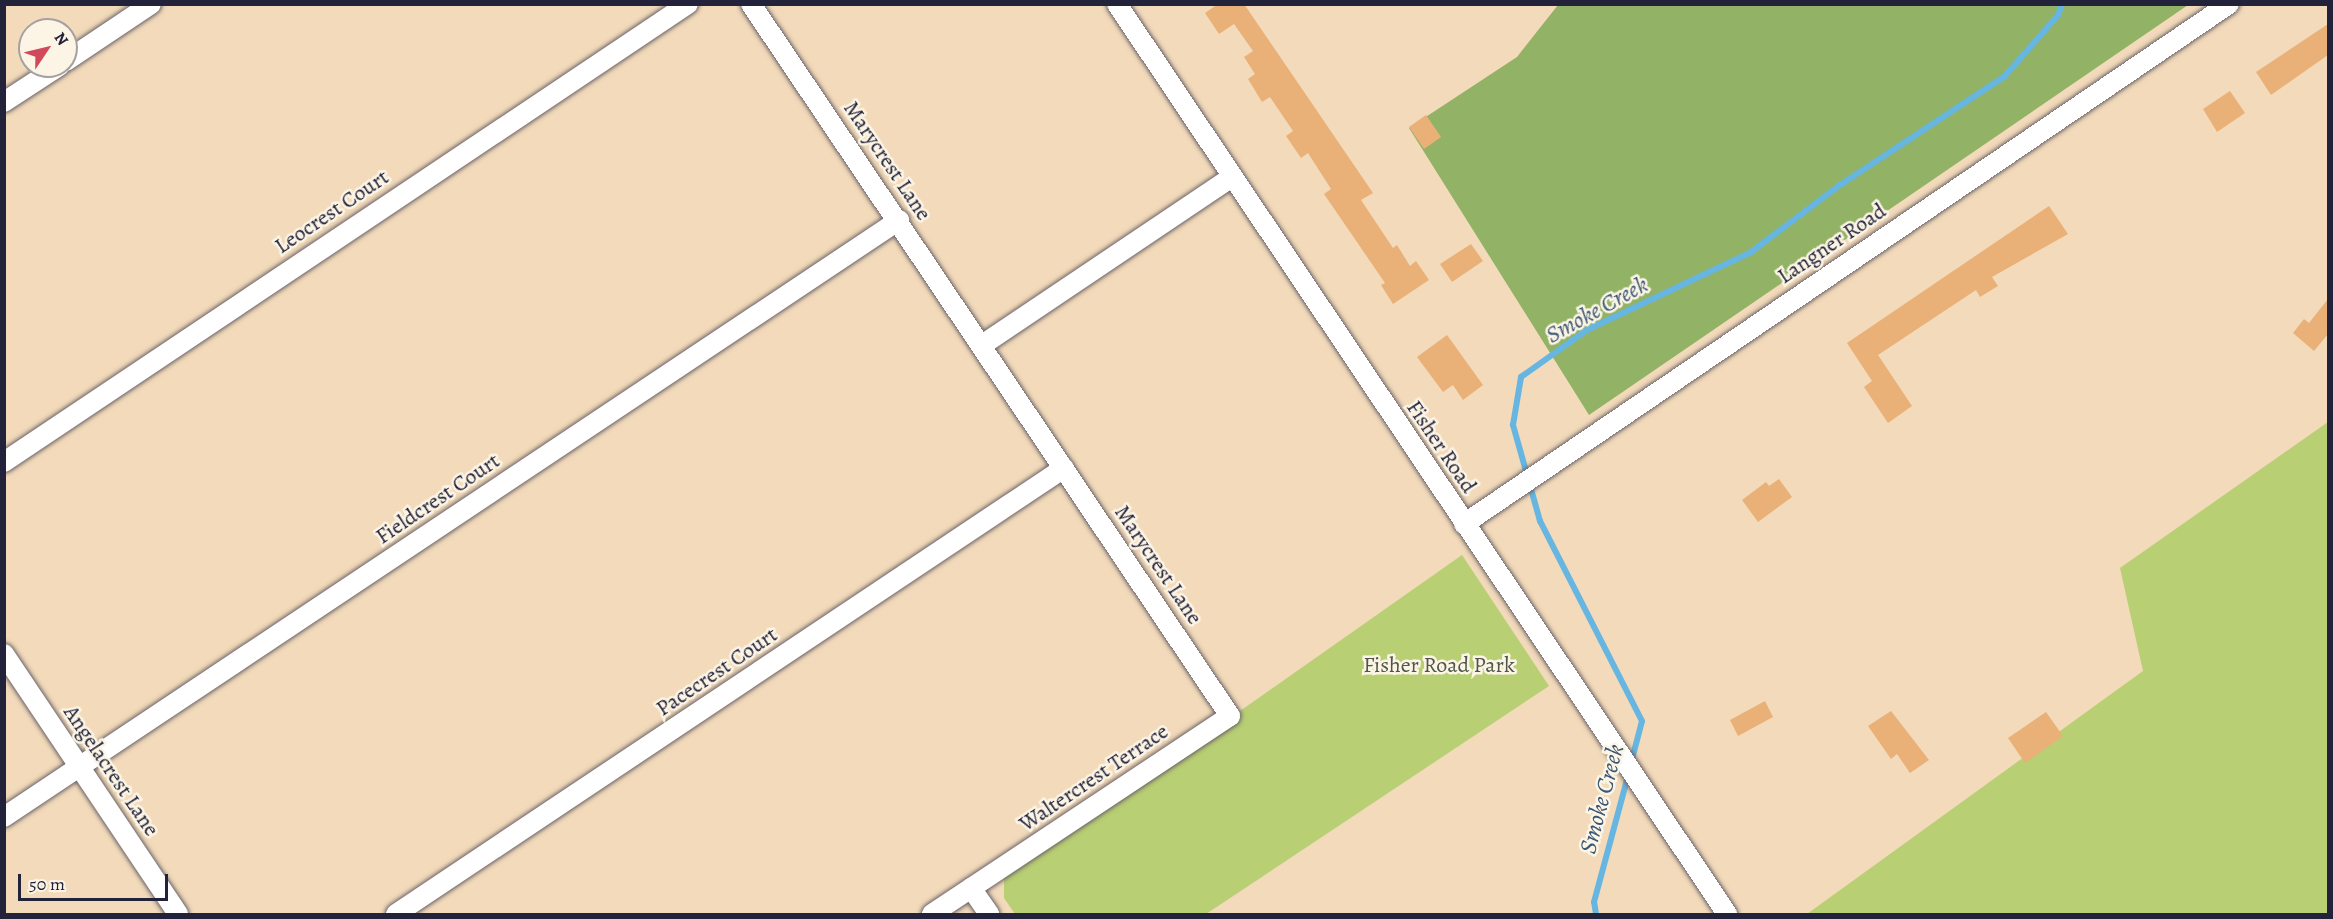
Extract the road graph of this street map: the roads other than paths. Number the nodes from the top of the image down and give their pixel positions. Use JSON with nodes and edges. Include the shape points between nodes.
{"nodes":[{"id":1,"x":151,"y":4,"type":"edge"},
{"id":2,"x":688,"y":4,"type":"edge"},
{"id":3,"x":751,"y":4,"type":"edge"},
{"id":4,"x":2229,"y":4,"type":"edge"},
{"id":5,"x":1118,"y":5,"type":"edge"},
{"id":6,"x":78,"y":53,"type":"edge"},
{"id":7,"x":41,"y":78,"type":"edge"},
{"id":8,"x":4,"y":102,"type":"edge"},
{"id":9,"x":1232,"y":177,"type":"junction"},
{"id":10,"x":899,"y":220,"type":"junction"},
{"id":11,"x":982,"y":345,"type":"junction"},
{"id":12,"x":4,"y":462,"type":"edge"},
{"id":13,"x":1064,"y":468,"type":"junction"},
{"id":14,"x":1464,"y":524,"type":"junction"},
{"id":15,"x":4,"y":654,"type":"edge"},
{"id":16,"x":1195,"y":663,"type":"joint"},
{"id":17,"x":80,"y":767,"type":"junction"},
{"id":18,"x":4,"y":818,"type":"edge"},
{"id":19,"x":971,"y":888,"type":"junction"},
{"id":20,"x":178,"y":915,"type":"edge"},
{"id":21,"x":396,"y":915,"type":"edge"},
{"id":22,"x":932,"y":915,"type":"edge"},
{"id":23,"x":989,"y":915,"type":"edge"},
{"id":24,"x":1726,"y":915,"type":"edge"}],
"edges":[{"from":1,"to":6,"type":"street"},
{"from":2,"to":12,"type":"street","name":"Leocrest Court"},
{"from":3,"to":10,"type":"street","name":"Marycrest Lane"},
{"from":4,"to":14,"type":"street","name":"Langner Road"},
{"from":5,"to":9,"type":"street","name":"Fisher Road"},
{"from":7,"to":8,"type":"street"},
{"from":9,"to":11,"type":"street"},
{"from":9,"to":14,"type":"street","name":"Fisher Road"},
{"from":10,"to":11,"type":"street","name":"Marycrest Lane"},
{"from":10,"to":17,"type":"street","name":"Fieldcrest Court"},
{"from":11,"to":13,"type":"street","name":"Marycrest Lane"},
{"from":13,"to":16,"type":"street","name":"Marycrest Lane"},
{"from":13,"to":21,"type":"street","name":"Pacecrest Court"},
{"from":14,"to":24,"type":"street","name":"Fisher Road"},
{"from":15,"to":17,"type":"street","name":"Angelacrest Lane"},
{"from":16,"to":19,"type":"street","name":"Waltercrest Terrace","via":[[1230,716]]},
{"from":17,"to":18,"type":"street","name":"Fieldcrest Court"},
{"from":17,"to":20,"type":"street","name":"Angelacrest Lane"},
{"from":19,"to":22,"type":"street","name":"Waltercrest Terrace"},
{"from":19,"to":23,"type":"street"}]}
